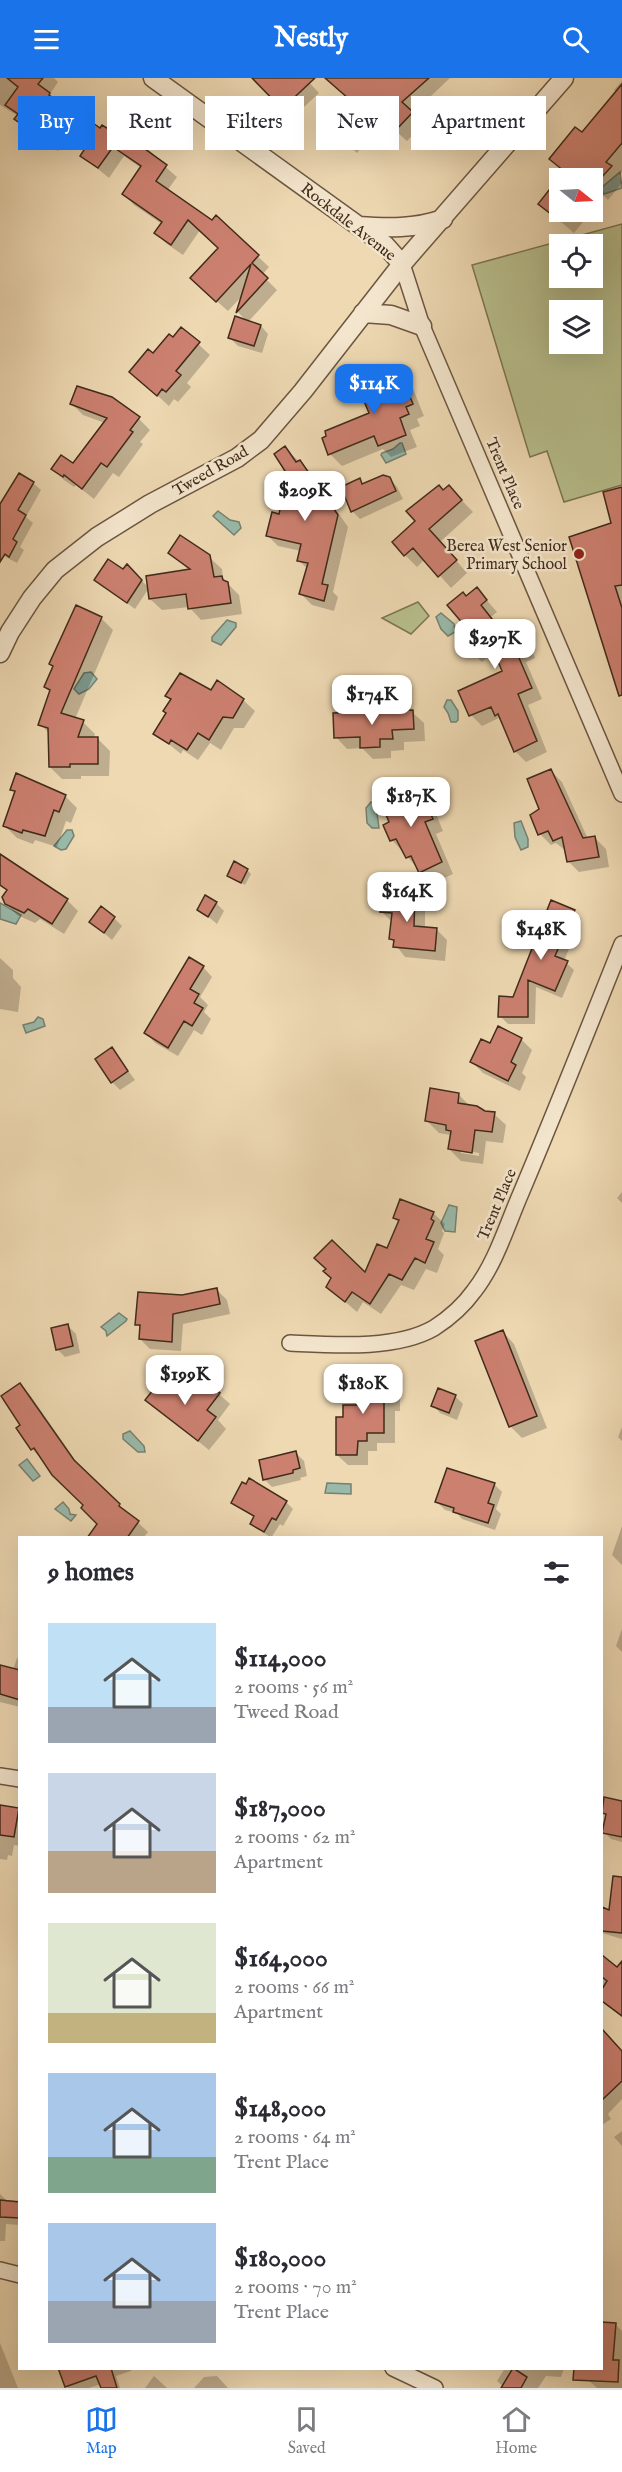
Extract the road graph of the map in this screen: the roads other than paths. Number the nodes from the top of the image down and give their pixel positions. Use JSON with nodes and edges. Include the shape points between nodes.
{"nodes":[{"id":1,"x":153,"y":78,"type":"edge"},
{"id":2,"x":564,"y":78,"type":"edge"},
{"id":3,"x":442,"y":219,"type":"junction"},
{"id":4,"x":356,"y":225,"type":"junction"},
{"id":5,"x":402,"y":264,"type":"junction"},
{"id":6,"x":363,"y":313,"type":"junction"},
{"id":7,"x":422,"y":326,"type":"junction"},
{"id":8,"x":0,"y":653,"type":"edge"},
{"id":9,"x":622,"y":794,"type":"edge"},
{"id":10,"x":622,"y":944,"type":"edge"},
{"id":11,"x":290,"y":1343,"type":"dead end"},
{"id":12,"x":0,"y":1776,"type":"edge"},
{"id":13,"x":18,"y":1779,"type":"edge"},
{"id":14,"x":0,"y":2270,"type":"edge"},
{"id":15,"x":18,"y":2274,"type":"edge"},
{"id":16,"x":397,"y":2370,"type":"edge"},
{"id":17,"x":435,"y":2388,"type":"edge"}],
"edges":[{"from":1,"to":4,"type":"street","name":"Rockdale Avenue"},
{"from":2,"to":3,"type":"street","name":"Rockdale Avenue"},
{"from":3,"to":4,"type":"street","via":[[406,228]]},
{"from":3,"to":5,"type":"street","name":"Rockdale Avenue"},
{"from":4,"to":5,"type":"street","name":"Rockdale Avenue","via":[[385,245]]},
{"from":5,"to":6,"type":"street","name":"Tweed Road"},
{"from":5,"to":7,"type":"street","name":"Trent Place"},
{"from":6,"to":7,"type":"street","via":[[391,315]]},
{"from":6,"to":8,"type":"street","name":"Tweed Road","via":[[261,440],[237,458],[97,537],[55,570],[32,598]]},
{"from":7,"to":9,"type":"street","name":"Trent Place"},
{"from":10,"to":11,"type":"street","name":"Trent Place","via":[[488,1269],[474,1292],[445,1320],[411,1337],[357,1344]]},
{"from":12,"to":13,"type":"street"},
{"from":14,"to":15,"type":"street"},
{"from":16,"to":17,"type":"street"}]}
